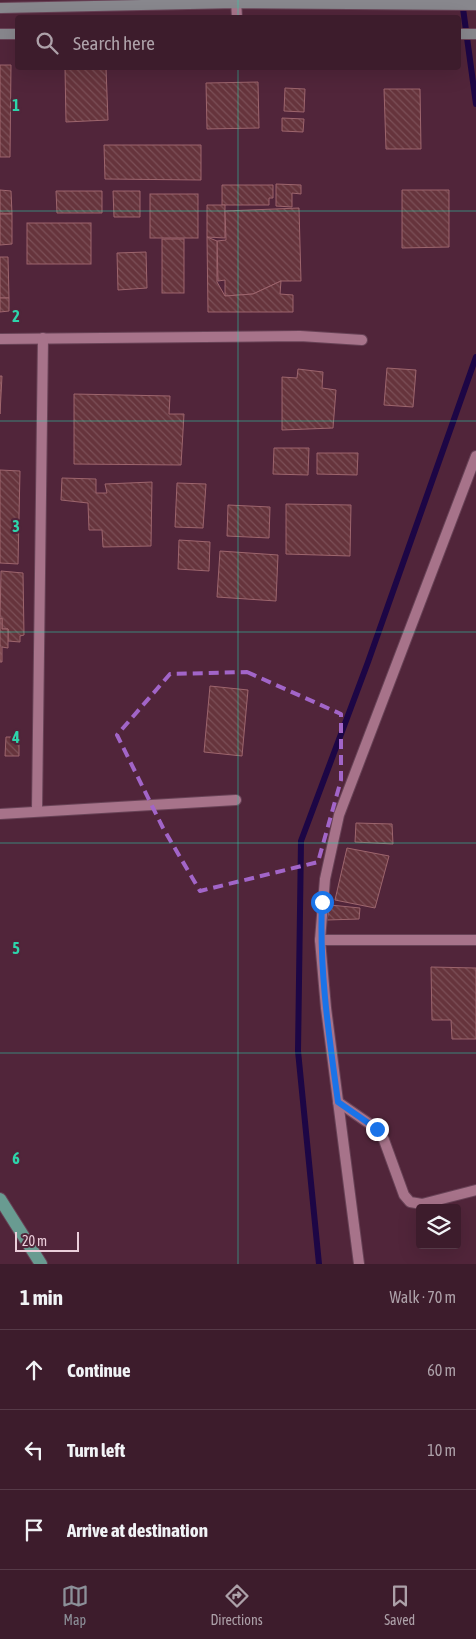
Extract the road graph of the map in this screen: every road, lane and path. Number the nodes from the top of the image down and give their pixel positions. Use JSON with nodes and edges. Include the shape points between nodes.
{"nodes":[{"id":1,"x":236,"y":2,"type":"edge"},
{"id":2,"x":476,"y":5,"type":"edge"},
{"id":3,"x":0,"y":8,"type":"edge"},
{"id":4,"x":237,"y":15,"type":"edge"},
{"id":5,"x":0,"y":34,"type":"edge"},
{"id":6,"x":15,"y":34,"type":"edge"},
{"id":7,"x":461,"y":34,"type":"edge"},
{"id":8,"x":476,"y":34,"type":"edge"},
{"id":9,"x":0,"y":338,"type":"edge"},
{"id":10,"x":43,"y":338,"type":"junction"},
{"id":11,"x":362,"y":340,"type":"dead end"},
{"id":12,"x":476,"y":456,"type":"edge"},
{"id":13,"x":236,"y":800,"type":"dead end"},
{"id":14,"x":37,"y":810,"type":"junction"},
{"id":15,"x":0,"y":814,"type":"edge"},
{"id":16,"x":320,"y":940,"type":"junction"},
{"id":17,"x":476,"y":940,"type":"edge"},
{"id":18,"x":338,"y":1102,"type":"junction"},
{"id":19,"x":476,"y":1190,"type":"edge"},
{"id":20,"x":0,"y":1199,"type":"edge"},
{"id":21,"x":41,"y":1264,"type":"edge"},
{"id":22,"x":359,"y":1264,"type":"edge"}],
"edges":[{"from":1,"to":2,"type":"main road"},
{"from":1,"to":3,"type":"main road"},
{"from":1,"to":4,"type":"street"},
{"from":5,"to":6,"type":"main road"},
{"from":7,"to":8,"type":"main road"},
{"from":9,"to":10,"type":"street"},
{"from":10,"to":11,"type":"street","via":[[300,336]]},
{"from":10,"to":14,"type":"street"},
{"from":12,"to":16,"type":"street","via":[[340,815],[325,879]]},
{"from":13,"to":14,"type":"street"},
{"from":14,"to":15,"type":"street"},
{"from":16,"to":17,"type":"street"},
{"from":16,"to":18,"type":"street"},
{"from":18,"to":19,"type":"street","via":[[377,1129],[404,1195],[410,1202],[422,1204]]},
{"from":18,"to":22,"type":"street"},
{"from":20,"to":21,"type":"main road"}]}
